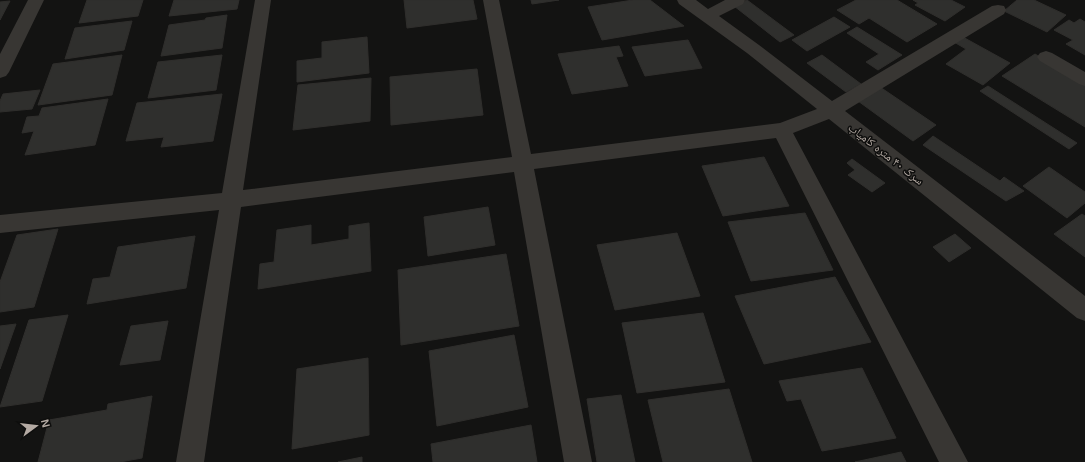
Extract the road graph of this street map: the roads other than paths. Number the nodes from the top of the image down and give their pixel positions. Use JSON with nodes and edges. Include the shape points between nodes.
{"nodes":[{"id":1,"x":36,"y":0,"type":"edge"},
{"id":2,"x":263,"y":0,"type":"edge"},
{"id":3,"x":491,"y":0,"type":"edge"},
{"id":4,"x":685,"y":0,"type":"edge"},
{"id":5,"x":737,"y":0,"type":"edge"},
{"id":6,"x":998,"y":10,"type":"dead end"},
{"id":7,"x":706,"y":16,"type":"junction"},
{"id":8,"x":1046,"y":57,"type":"dead end"},
{"id":9,"x":0,"y":72,"type":"edge"},
{"id":10,"x":1085,"y":80,"type":"edge"},
{"id":11,"x":831,"y":111,"type":"junction"},
{"id":12,"x":782,"y":130,"type":"junction"},
{"id":13,"x":523,"y":163,"type":"junction"},
{"id":14,"x":232,"y":200,"type":"junction"},
{"id":15,"x":0,"y":224,"type":"edge"},
{"id":16,"x":1085,"y":310,"type":"edge"},
{"id":17,"x":190,"y":462,"type":"edge"},
{"id":18,"x":578,"y":462,"type":"edge"},
{"id":19,"x":954,"y":462,"type":"edge"}],
"edges":[{"from":1,"to":9,"type":"street"},
{"from":2,"to":14,"type":"street"},
{"from":3,"to":13,"type":"street"},
{"from":4,"to":7,"type":"street","name":"سرک ۴۰ متره کامیاب"},
{"from":5,"to":7,"type":"street"},
{"from":6,"to":11,"type":"street"},
{"from":7,"to":11,"type":"street","name":"سرک ۴۰ متره کامیاب","via":[[753,49]]},
{"from":8,"to":10,"type":"street"},
{"from":11,"to":12,"type":"street"},
{"from":11,"to":16,"type":"street","name":"سرک ۴۰ متره کامیاب"},
{"from":12,"to":13,"type":"street"},
{"from":12,"to":19,"type":"street"},
{"from":13,"to":14,"type":"street"},
{"from":13,"to":18,"type":"street"},
{"from":14,"to":15,"type":"street"},
{"from":14,"to":17,"type":"street"}]}
